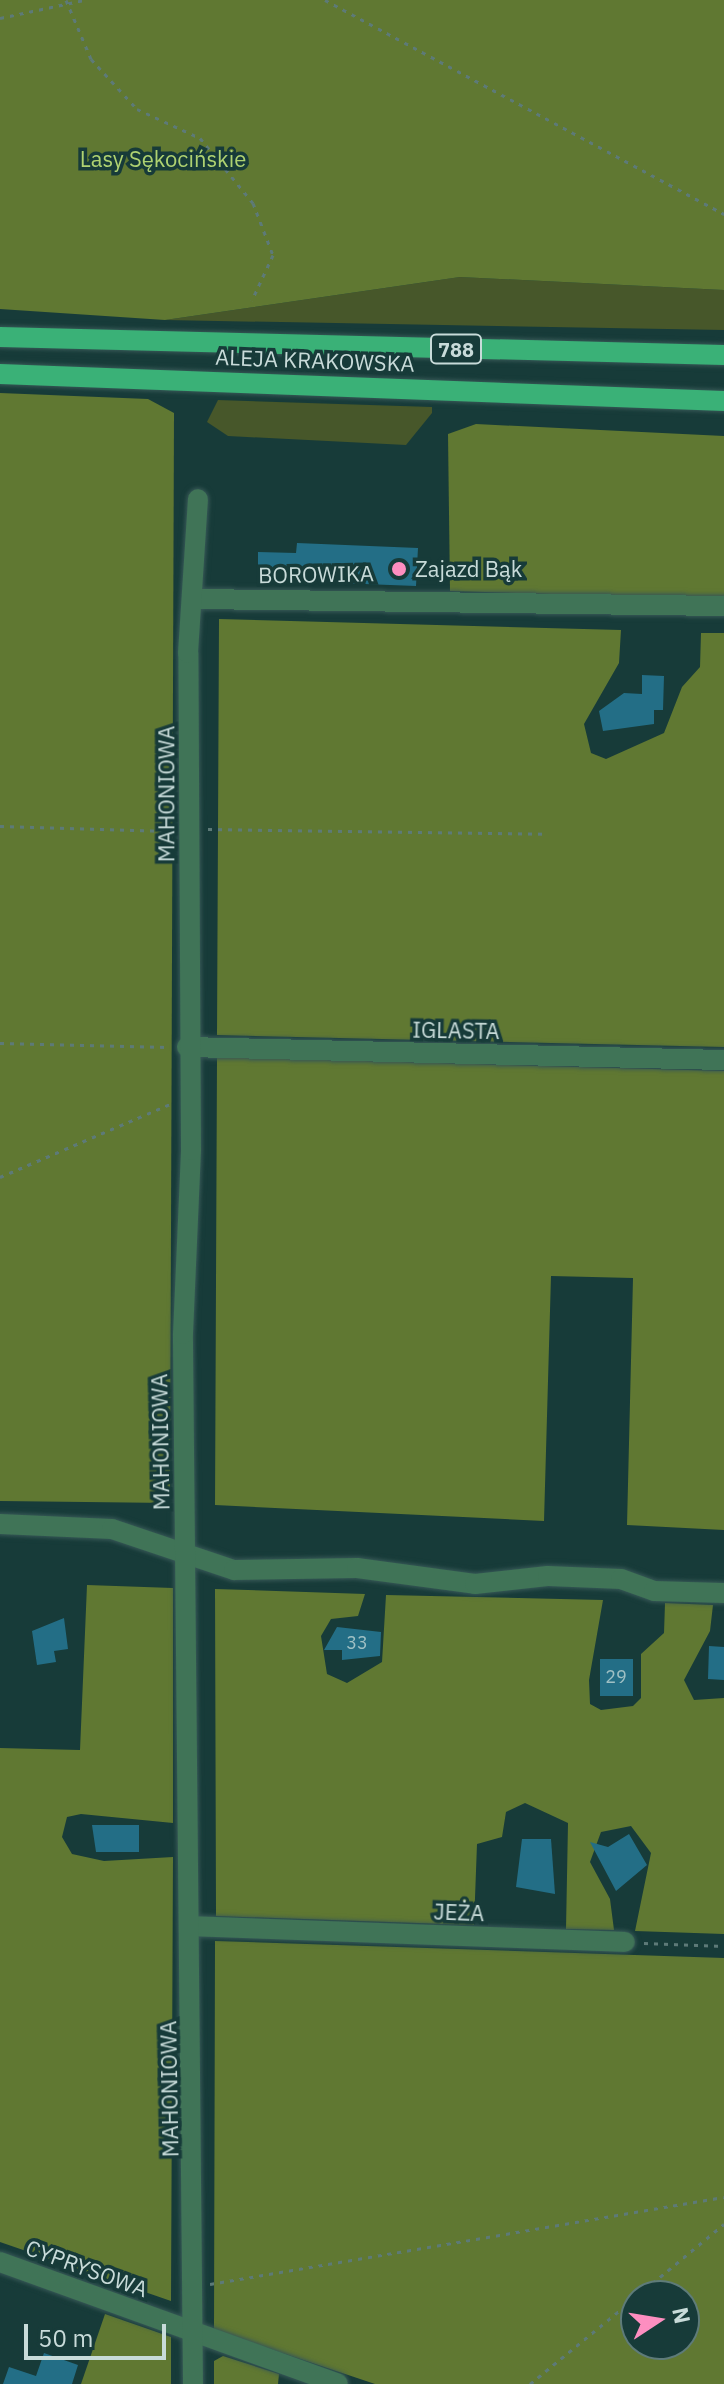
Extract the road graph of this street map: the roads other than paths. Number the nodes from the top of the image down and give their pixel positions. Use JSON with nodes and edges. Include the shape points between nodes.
{"nodes":[{"id":1,"x":0,"y":337,"type":"edge"},
{"id":2,"x":724,"y":355,"type":"edge"},
{"id":3,"x":0,"y":374,"type":"edge"},
{"id":4,"x":724,"y":401,"type":"edge"},
{"id":5,"x":198,"y":499,"type":"dead end"},
{"id":6,"x":196,"y":599,"type":"junction"},
{"id":7,"x":724,"y":606,"type":"edge"},
{"id":8,"x":187,"y":1047,"type":"junction"},
{"id":9,"x":724,"y":1060,"type":"edge"},
{"id":10,"x":0,"y":1524,"type":"edge"},
{"id":11,"x":185,"y":1555,"type":"junction"},
{"id":12,"x":724,"y":1593,"type":"edge"},
{"id":13,"x":191,"y":1926,"type":"junction"},
{"id":14,"x":625,"y":1942,"type":"road end"},
{"id":15,"x":0,"y":2262,"type":"edge"},
{"id":16,"x":193,"y":2333,"type":"junction"},
{"id":17,"x":193,"y":2384,"type":"edge"},
{"id":18,"x":338,"y":2384,"type":"edge"}],
"edges":[{"from":1,"to":2,"type":"main road","name":"ALEJA KRAKOWSKA","number":"788"},
{"from":3,"to":4,"type":"main road","name":"ALEJA KRAKOWSKA","number":"788"},
{"from":5,"to":6,"type":"street","name":"MAHONIOWA"},
{"from":6,"to":7,"type":"street","name":"BOROWIKA"},
{"from":6,"to":8,"type":"street","name":"MAHONIOWA","via":[[188,653]]},
{"from":8,"to":9,"type":"street","name":"IGLASTA"},
{"from":8,"to":11,"type":"street","name":"MAHONIOWA"},
{"from":10,"to":11,"type":"street","via":[[112,1529]]},
{"from":11,"to":12,"type":"street","via":[[234,1570],[357,1568],[475,1584],[563,1576]]},
{"from":11,"to":13,"type":"street","name":"MAHONIOWA"},
{"from":13,"to":14,"type":"street","name":"JEŻA"},
{"from":13,"to":16,"type":"street","name":"MAHONIOWA"},
{"from":15,"to":16,"type":"street","name":"CYPRYSOWA"},
{"from":16,"to":17,"type":"street","name":"MAHONIOWA"},
{"from":16,"to":18,"type":"street","name":"CYPRYSOWA"}]}
